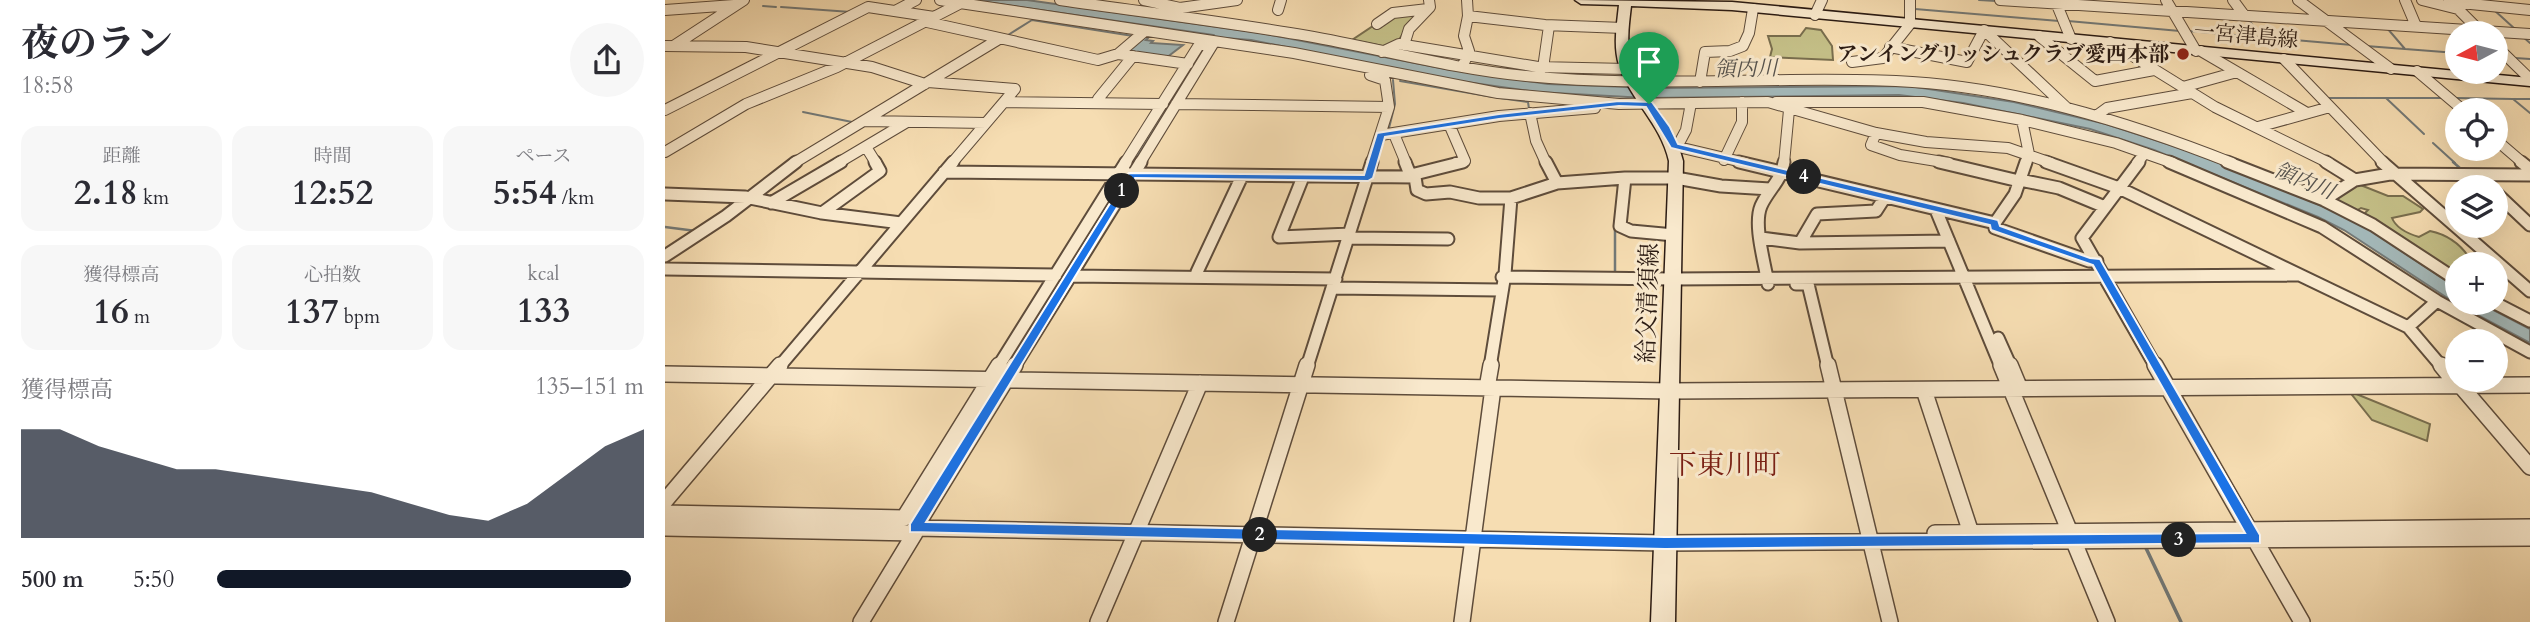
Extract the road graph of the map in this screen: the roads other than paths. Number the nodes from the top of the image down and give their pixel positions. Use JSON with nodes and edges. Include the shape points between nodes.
{"nodes":[{"id":1,"x":916,"y":0,"type":"edge"},
{"id":2,"x":940,"y":0,"type":"edge"},
{"id":3,"x":1060,"y":0,"type":"edge"},
{"id":4,"x":1237,"y":0,"type":"edge"},
{"id":5,"x":1281,"y":0,"type":"edge"},
{"id":6,"x":1467,"y":0,"type":"edge"},
{"id":7,"x":1581,"y":0,"type":"edge"},
{"id":8,"x":1822,"y":0,"type":"edge"},
{"id":9,"x":1910,"y":0,"type":"edge"},
{"id":10,"x":2000,"y":0,"type":"edge"},
{"id":11,"x":2166,"y":0,"type":"edge"},
{"id":12,"x":2233,"y":0,"type":"edge"},
{"id":13,"x":2298,"y":0,"type":"edge"},
{"id":14,"x":2405,"y":0,"type":"edge"},
{"id":15,"x":2422,"y":0,"type":"edge"},
{"id":16,"x":1146,"y":1,"type":"edge"},
{"id":17,"x":1625,"y":1,"type":"edge"},
{"id":18,"x":963,"y":2,"type":"edge"},
{"id":19,"x":1163,"y":2,"type":"edge"},
{"id":20,"x":1202,"y":2,"type":"edge"},
{"id":21,"x":1677,"y":2,"type":"edge"},
{"id":22,"x":2056,"y":2,"type":"edge"},
{"id":23,"x":737,"y":4,"type":"edge"},
{"id":24,"x":1428,"y":4,"type":"edge"},
{"id":25,"x":2453,"y":4,"type":"edge"},
{"id":26,"x":1753,"y":6,"type":"edge"},
{"id":27,"x":897,"y":10,"type":"junction"},
{"id":28,"x":1278,"y":10,"type":"dead end"},
{"id":29,"x":2530,"y":10,"type":"edge"},
{"id":30,"x":665,"y":11,"type":"edge"},
{"id":31,"x":1133,"y":11,"type":"junction"},
{"id":32,"x":2173,"y":11,"type":"junction"},
{"id":33,"x":1815,"y":15,"type":"junction"},
{"id":34,"x":2244,"y":15,"type":"junction"},
{"id":35,"x":1468,"y":16,"type":"junction"},
{"id":36,"x":930,"y":19,"type":"junction"},
{"id":37,"x":2325,"y":21,"type":"junction"},
{"id":38,"x":2471,"y":21,"type":"edge"},
{"id":39,"x":1377,"y":24,"type":"dead end"},
{"id":40,"x":1910,"y":24,"type":"junction"},
{"id":41,"x":1549,"y":26,"type":"junction"},
{"id":42,"x":2416,"y":26,"type":"junction"},
{"id":43,"x":1623,"y":28,"type":"junction"},
{"id":44,"x":2445,"y":29,"type":"edge"},
{"id":45,"x":1983,"y":30,"type":"junction"},
{"id":46,"x":1145,"y":31,"type":"junction"},
{"id":47,"x":2508,"y":33,"type":"edge"},
{"id":48,"x":2530,"y":34,"type":"edge"},
{"id":49,"x":2039,"y":36,"type":"junction"},
{"id":50,"x":999,"y":39,"type":"junction"},
{"id":51,"x":2071,"y":39,"type":"junction"},
{"id":52,"x":2110,"y":43,"type":"junction"},
{"id":53,"x":1213,"y":44,"type":"junction"},
{"id":54,"x":1404,"y":45,"type":"junction"},
{"id":55,"x":670,"y":46,"type":"edge"},
{"id":56,"x":1890,"y":47,"type":"junction"},
{"id":57,"x":2199,"y":51,"type":"junction"},
{"id":58,"x":1382,"y":52,"type":"junction"},
{"id":59,"x":776,"y":53,"type":"junction"},
{"id":60,"x":1118,"y":54,"type":"junction"},
{"id":61,"x":1133,"y":56,"type":"junction"},
{"id":62,"x":2508,"y":58,"type":"edge"},
{"id":63,"x":2284,"y":59,"type":"junction"},
{"id":64,"x":1464,"y":62,"type":"junction"},
{"id":65,"x":1852,"y":62,"type":"dead end"},
{"id":66,"x":842,"y":64,"type":"junction"},
{"id":67,"x":1188,"y":64,"type":"junction"},
{"id":68,"x":1543,"y":68,"type":"junction"},
{"id":69,"x":1627,"y":69,"type":"junction"},
{"id":70,"x":2391,"y":69,"type":"junction"},
{"id":71,"x":2154,"y":70,"type":"junction"},
{"id":72,"x":2417,"y":71,"type":"junction"},
{"id":73,"x":2237,"y":72,"type":"junction"},
{"id":74,"x":2530,"y":81,"type":"edge"},
{"id":75,"x":1700,"y":82,"type":"junction"},
{"id":76,"x":927,"y":83,"type":"junction"},
{"id":77,"x":1635,"y":83,"type":"junction"},
{"id":78,"x":2187,"y":90,"type":"junction"},
{"id":79,"x":1535,"y":97,"type":"junction"},
{"id":80,"x":2449,"y":98,"type":"edge"},
{"id":81,"x":1098,"y":99,"type":"junction"},
{"id":82,"x":1005,"y":100,"type":"junction"},
{"id":83,"x":1171,"y":102,"type":"junction"},
{"id":84,"x":1742,"y":102,"type":"junction"},
{"id":85,"x":1769,"y":102,"type":"junction"},
{"id":86,"x":1619,"y":103,"type":"junction"},
{"id":87,"x":1648,"y":103,"type":"junction"},
{"id":88,"x":1691,"y":103,"type":"junction"},
{"id":89,"x":1389,"y":105,"type":"junction"},
{"id":90,"x":2330,"y":107,"type":"junction"},
{"id":91,"x":2067,"y":108,"type":"junction"},
{"id":92,"x":665,"y":110,"type":"edge"},
{"id":93,"x":1789,"y":110,"type":"junction"},
{"id":94,"x":1530,"y":113,"type":"junction"},
{"id":95,"x":2307,"y":113,"type":"junction"},
{"id":96,"x":2096,"y":116,"type":"junction"},
{"id":97,"x":867,"y":119,"type":"junction"},
{"id":98,"x":2022,"y":120,"type":"junction"},
{"id":99,"x":988,"y":121,"type":"junction"},
{"id":100,"x":907,"y":122,"type":"junction"},
{"id":101,"x":1450,"y":124,"type":"junction"},
{"id":102,"x":2258,"y":127,"type":"junction"},
{"id":103,"x":1876,"y":133,"type":"junction"},
{"id":104,"x":1394,"y":134,"type":"junction"},
{"id":105,"x":1381,"y":135,"type":"junction"},
{"id":106,"x":665,"y":138,"type":"edge"},
{"id":107,"x":681,"y":143,"type":"junction"},
{"id":108,"x":866,"y":146,"type":"junction"},
{"id":109,"x":1676,"y":147,"type":"junction"},
{"id":110,"x":2508,"y":150,"type":"edge"},
{"id":111,"x":665,"y":152,"type":"edge"},
{"id":112,"x":2145,"y":153,"type":"junction"},
{"id":113,"x":2029,"y":154,"type":"junction"},
{"id":114,"x":1724,"y":160,"type":"junction"},
{"id":115,"x":2530,"y":169,"type":"edge"},
{"id":116,"x":944,"y":172,"type":"junction"},
{"id":117,"x":1783,"y":172,"type":"junction"},
{"id":118,"x":2395,"y":174,"type":"junction"},
{"id":119,"x":1126,"y":175,"type":"junction"},
{"id":120,"x":2477,"y":175,"type":"edge"},
{"id":121,"x":2508,"y":175,"type":"edge"},
{"id":122,"x":2530,"y":175,"type":"edge"},
{"id":123,"x":1242,"y":176,"type":"junction"},
{"id":124,"x":1411,"y":176,"type":"junction"},
{"id":125,"x":1303,"y":177,"type":"junction"},
{"id":126,"x":1625,"y":177,"type":"junction"},
{"id":127,"x":1368,"y":178,"type":"junction"},
{"id":128,"x":1676,"y":178,"type":"junction"},
{"id":129,"x":2355,"y":180,"type":"junction"},
{"id":130,"x":2019,"y":181,"type":"junction"},
{"id":131,"x":1557,"y":183,"type":"junction"},
{"id":132,"x":2119,"y":188,"type":"junction"},
{"id":133,"x":1770,"y":189,"type":"junction"},
{"id":134,"x":665,"y":194,"type":"edge"},
{"id":135,"x":1885,"y":197,"type":"junction"},
{"id":136,"x":750,"y":198,"type":"junction"},
{"id":137,"x":1511,"y":198,"type":"junction"},
{"id":138,"x":2324,"y":200,"type":"junction"},
{"id":139,"x":771,"y":203,"type":"junction"},
{"id":140,"x":2508,"y":204,"type":"edge"},
{"id":141,"x":2105,"y":207,"type":"junction"},
{"id":142,"x":1936,"y":210,"type":"junction"},
{"id":143,"x":822,"y":213,"type":"junction"},
{"id":144,"x":901,"y":223,"type":"junction"},
{"id":145,"x":1994,"y":223,"type":"junction"},
{"id":146,"x":2530,"y":225,"type":"edge"},
{"id":147,"x":1674,"y":235,"type":"junction"},
{"id":148,"x":1350,"y":236,"type":"junction"},
{"id":149,"x":1761,"y":238,"type":"junction"},
{"id":150,"x":1448,"y":239,"type":"dead end"},
{"id":151,"x":1949,"y":241,"type":"junction"},
{"id":152,"x":1800,"y":243,"type":"junction"},
{"id":153,"x":665,"y":256,"type":"edge"},
{"id":154,"x":2097,"y":261,"type":"junction"},
{"id":155,"x":665,"y":269,"type":"edge"},
{"id":156,"x":861,"y":270,"type":"junction"},
{"id":157,"x":2445,"y":271,"type":"edge"},
{"id":158,"x":1197,"y":272,"type":"junction"},
{"id":159,"x":1065,"y":273,"type":"junction"},
{"id":160,"x":2302,"y":275,"type":"junction"},
{"id":161,"x":2106,"y":277,"type":"junction"},
{"id":162,"x":1967,"y":279,"type":"junction"},
{"id":163,"x":1335,"y":281,"type":"junction"},
{"id":164,"x":1767,"y":281,"type":"junction"},
{"id":165,"x":1673,"y":282,"type":"junction"},
{"id":166,"x":1501,"y":284,"type":"junction"},
{"id":167,"x":1808,"y":284,"type":"junction"},
{"id":168,"x":2530,"y":291,"type":"edge"},
{"id":169,"x":2437,"y":301,"type":"junction"},
{"id":170,"x":2508,"y":310,"type":"edge"},
{"id":171,"x":2530,"y":321,"type":"edge"},
{"id":172,"x":2408,"y":327,"type":"junction"},
{"id":173,"x":2530,"y":352,"type":"edge"},
{"id":174,"x":2445,"y":370,"type":"edge"},
{"id":175,"x":665,"y":374,"type":"edge"},
{"id":176,"x":771,"y":376,"type":"junction"},
{"id":177,"x":990,"y":380,"type":"junction"},
{"id":178,"x":1007,"y":380,"type":"junction"},
{"id":179,"x":1200,"y":383,"type":"junction"},
{"id":180,"x":1302,"y":385,"type":"junction"},
{"id":181,"x":2508,"y":385,"type":"edge"},
{"id":182,"x":2530,"y":385,"type":"edge"},
{"id":183,"x":2445,"y":386,"type":"edge"},
{"id":184,"x":1490,"y":388,"type":"junction"},
{"id":185,"x":2168,"y":388,"type":"junction"},
{"id":186,"x":2015,"y":389,"type":"junction"},
{"id":187,"x":1834,"y":390,"type":"junction"},
{"id":188,"x":1924,"y":390,"type":"junction"},
{"id":189,"x":1670,"y":391,"type":"junction"},
{"id":190,"x":2464,"y":392,"type":"edge"},
{"id":191,"x":2530,"y":467,"type":"edge"},
{"id":192,"x":665,"y":500,"type":"edge"},
{"id":193,"x":665,"y":513,"type":"edge"},
{"id":194,"x":915,"y":527,"type":"junction"},
{"id":195,"x":665,"y":528,"type":"edge"},
{"id":196,"x":1138,"y":529,"type":"junction"},
{"id":197,"x":1255,"y":531,"type":"junction"},
{"id":198,"x":1971,"y":533,"type":"junction"},
{"id":199,"x":2253,"y":535,"type":"junction"},
{"id":200,"x":1474,"y":536,"type":"junction"},
{"id":201,"x":2071,"y":536,"type":"junction"},
{"id":202,"x":2530,"y":536,"type":"edge"},
{"id":203,"x":1870,"y":538,"type":"junction"},
{"id":204,"x":1665,"y":539,"type":"junction"},
{"id":205,"x":860,"y":622,"type":"edge"},
{"id":206,"x":1098,"y":622,"type":"edge"},
{"id":207,"x":1226,"y":622,"type":"edge"},
{"id":208,"x":1462,"y":622,"type":"edge"},
{"id":209,"x":1663,"y":622,"type":"edge"},
{"id":210,"x":1891,"y":622,"type":"edge"},
{"id":211,"x":2107,"y":622,"type":"edge"},
{"id":212,"x":2302,"y":622,"type":"edge"}],
"edges":[{"from":1,"to":27,"type":"street"},
{"from":2,"to":18,"type":"street"},
{"from":3,"to":31,"type":"street"},
{"from":4,"to":20,"type":"street"},
{"from":5,"to":28,"type":"street"},
{"from":6,"to":35,"type":"street"},
{"from":7,"to":17,"type":"main road","name":"一宮津島線"},
{"from":8,"to":33,"type":"street"},
{"from":9,"to":40,"type":"street"},
{"from":10,"to":22,"type":"street"},
{"from":11,"to":32,"type":"street"},
{"from":12,"to":34,"type":"street"},
{"from":13,"to":37,"type":"street"},
{"from":14,"to":42,"type":"street"},
{"from":15,"to":25,"type":"street"},
{"from":16,"to":19,"type":"street"},
{"from":16,"to":31,"type":"street"},
{"from":17,"to":21,"type":"main road","name":"一宮津島線"},
{"from":17,"to":43,"type":"main road","name":"給父清須線"},
{"from":18,"to":36,"type":"street"},
{"from":18,"to":46,"type":"street"},
{"from":19,"to":20,"type":"street","via":[[1180,8]]},
{"from":21,"to":26,"type":"main road","name":"一宮津島線"},
{"from":22,"to":32,"type":"street"},
{"from":22,"to":51,"type":"street"},
{"from":23,"to":30,"type":"street"},
{"from":23,"to":55,"type":"street"},
{"from":24,"to":39,"type":"street","via":[[1393,13]]},
{"from":24,"to":54,"type":"street","via":[[1404,37]]},
{"from":25,"to":29,"type":"street"},
{"from":25,"to":38,"type":"street"},
{"from":26,"to":33,"type":"main road","name":"一宮津島線"},
{"from":26,"to":75,"type":"street","via":[[1745,45],[1733,53],[1705,52]]},
{"from":27,"to":36,"type":"street"},
{"from":27,"to":59,"type":"street","via":[[868,7]]},
{"from":31,"to":58,"type":"street","via":[[1308,36]]},
{"from":32,"to":34,"type":"street"},
{"from":32,"to":57,"type":"street"},
{"from":33,"to":40,"type":"main road","name":"一宮津島線"},
{"from":34,"to":37,"type":"street"},
{"from":35,"to":41,"type":"street"},
{"from":35,"to":64,"type":"street","via":[[1464,31],[1469,51]]},
{"from":36,"to":50,"type":"street"},
{"from":36,"to":66,"type":"street"},
{"from":37,"to":42,"type":"street"},
{"from":37,"to":70,"type":"street"},
{"from":40,"to":45,"type":"main road","name":"一宮津島線"},
{"from":40,"to":56,"type":"street"},
{"from":41,"to":43,"type":"street"},
{"from":41,"to":68,"type":"street"},
{"from":42,"to":44,"type":"street"},
{"from":43,"to":69,"type":"main road","name":"給父清須線"},
{"from":45,"to":49,"type":"main road","name":"一宮津島線"},
{"from":45,"to":56,"type":"street","via":[[1967,62]]},
{"from":45,"to":91,"type":"street"},
{"from":46,"to":60,"type":"street"},
{"from":46,"to":79,"type":"street"},
{"from":47,"to":48,"type":"street"},
{"from":49,"to":51,"type":"main road","name":"一宮津島線"},
{"from":49,"to":71,"type":"street","via":[[2095,81]]},
{"from":50,"to":60,"type":"street","via":[[1098,61]]},
{"from":50,"to":76,"type":"street"},
{"from":51,"to":52,"type":"main road","name":"一宮津島線"},
{"from":52,"to":57,"type":"main road","name":"一宮津島線"},
{"from":52,"to":71,"type":"street"},
{"from":53,"to":67,"type":"street","via":[[1199,45]]},
{"from":53,"to":83,"type":"street"},
{"from":53,"to":89,"type":"street","via":[[1380,77],[1386,82]]},
{"from":54,"to":58,"type":"street"},
{"from":54,"to":64,"type":"street"},
{"from":55,"to":59,"type":"street","via":[[746,47]]},
{"from":56,"to":65,"type":"street","via":[[1879,60]]},
{"from":57,"to":63,"type":"main road","name":"一宮津島線"},
{"from":57,"to":73,"type":"street"},
{"from":58,"to":64,"type":"street"},
{"from":59,"to":66,"type":"street"},
{"from":59,"to":92,"type":"street"},
{"from":60,"to":61,"type":"street"},
{"from":61,"to":67,"type":"street"},
{"from":61,"to":81,"type":"street"},
{"from":62,"to":74,"type":"street"},
{"from":63,"to":70,"type":"main road","name":"一宮津島線"},
{"from":63,"to":90,"type":"street"},
{"from":64,"to":68,"type":"street"},
{"from":64,"to":77,"type":"street","via":[[1524,76]]},
{"from":66,"to":76,"type":"street","via":[[872,67]]},
{"from":66,"to":107,"type":"street","via":[[746,104]]},
{"from":67,"to":83,"type":"street"},
{"from":68,"to":69,"type":"street"},
{"from":69,"to":77,"type":"main road","name":"給父清須線"},
{"from":70,"to":72,"type":"main road","name":"一宮津島線"},
{"from":71,"to":78,"type":"street"},
{"from":72,"to":74,"type":"main road","name":"一宮津島線"},
{"from":72,"to":80,"type":"street"},
{"from":73,"to":78,"type":"street"},
{"from":73,"to":95,"type":"street"},
{"from":75,"to":77,"type":"street"},
{"from":75,"to":91,"type":"street","via":[[1904,81]]},
{"from":76,"to":82,"type":"street","via":[[1015,89]]},
{"from":76,"to":97,"type":"street"},
{"from":77,"to":87,"type":"main road","name":"給父清須線"},
{"from":78,"to":96,"type":"street","via":[[2107,108]]},
{"from":78,"to":102,"type":"street"},
{"from":79,"to":86,"type":"street"},
{"from":79,"to":94,"type":"street"},
{"from":81,"to":82,"type":"street"},
{"from":81,"to":83,"type":"street"},
{"from":82,"to":83,"type":"street"},
{"from":82,"to":99,"type":"street"},
{"from":83,"to":89,"type":"street"},
{"from":83,"to":119,"type":"street"},
{"from":84,"to":85,"type":"street"},
{"from":84,"to":88,"type":"street"},
{"from":84,"to":114,"type":"street","via":[[1742,122]]},
{"from":85,"to":93,"type":"street"},
{"from":85,"to":98,"type":"street","via":[[1923,102]]},
{"from":86,"to":87,"type":"street"},
{"from":86,"to":94,"type":"street"},
{"from":87,"to":88,"type":"street"},
{"from":87,"to":109,"type":"main road","name":"給父清須線"},
{"from":88,"to":109,"type":"street","via":[[1686,130]]},
{"from":89,"to":105,"type":"street"},
{"from":90,"to":95,"type":"street"},
{"from":90,"to":118,"type":"street"},
{"from":91,"to":96,"type":"street"},
{"from":93,"to":103,"type":"street"},
{"from":93,"to":117,"type":"street"},
{"from":94,"to":101,"type":"street"},
{"from":94,"to":131,"type":"street","via":[[1540,152]]},
{"from":95,"to":102,"type":"street"},
{"from":96,"to":138,"type":"street","via":[[2173,140]]},
{"from":97,"to":99,"type":"street"},
{"from":97,"to":100,"type":"street"},
{"from":97,"to":136,"type":"street","via":[[801,158]]},
{"from":98,"to":112,"type":"street"},
{"from":98,"to":113,"type":"street"},
{"from":99,"to":100,"type":"street"},
{"from":99,"to":116,"type":"street"},
{"from":100,"to":108,"type":"street"},
{"from":101,"to":104,"type":"street"},
{"from":101,"to":124,"type":"street","via":[[1465,161]]},
{"from":102,"to":129,"type":"street","via":[[2326,160]]},
{"from":103,"to":113,"type":"street"},
{"from":103,"to":130,"type":"street","via":[[1871,145],[1900,155]]},
{"from":104,"to":105,"type":"street"},
{"from":104,"to":124,"type":"street"},
{"from":105,"to":127,"type":"street"},
{"from":106,"to":107,"type":"street"},
{"from":107,"to":111,"type":"street"},
{"from":108,"to":139,"type":"street"},
{"from":108,"to":143,"type":"street","via":[[880,171]]},
{"from":109,"to":114,"type":"street"},
{"from":109,"to":128,"type":"main road","name":"給父清須線"},
{"from":110,"to":115,"type":"street"},
{"from":112,"to":132,"type":"street"},
{"from":112,"to":169,"type":"street","via":[[2322,227]]},
{"from":113,"to":130,"type":"street"},
{"from":113,"to":132,"type":"street"},
{"from":114,"to":117,"type":"street"},
{"from":116,"to":119,"type":"street"},
{"from":116,"to":144,"type":"street"},
{"from":117,"to":133,"type":"street"},
{"from":117,"to":135,"type":"street"},
{"from":118,"to":120,"type":"street"},
{"from":118,"to":129,"type":"street"},
{"from":118,"to":168,"type":"street"},
{"from":119,"to":123,"type":"street"},
{"from":119,"to":159,"type":"street"},
{"from":121,"to":122,"type":"street"},
{"from":123,"to":125,"type":"street"},
{"from":123,"to":158,"type":"street"},
{"from":124,"to":127,"type":"street"},
{"from":124,"to":137,"type":"street","via":[[1417,190],[1426,194]]},
{"from":125,"to":127,"type":"street"},
{"from":125,"to":148,"type":"street","via":[[1279,237]]},
{"from":126,"to":128,"type":"street"},
{"from":126,"to":131,"type":"street"},
{"from":126,"to":147,"type":"street","via":[[1620,226]]},
{"from":127,"to":148,"type":"street"},
{"from":128,"to":133,"type":"street"},
{"from":128,"to":147,"type":"main road","name":"給父清須線"},
{"from":129,"to":138,"type":"street"},
{"from":130,"to":141,"type":"street","via":[[2059,188]]},
{"from":130,"to":145,"type":"street"},
{"from":131,"to":137,"type":"street"},
{"from":132,"to":141,"type":"street"},
{"from":132,"to":160,"type":"street"},
{"from":133,"to":149,"type":"street","via":[[1756,222]]},
{"from":134,"to":136,"type":"street"},
{"from":135,"to":142,"type":"street"},
{"from":135,"to":152,"type":"street","via":[[1876,211],[1817,214]]},
{"from":136,"to":139,"type":"street"},
{"from":136,"to":153,"type":"street"},
{"from":137,"to":166,"type":"street"},
{"from":138,"to":157,"type":"street"},
{"from":139,"to":143,"type":"street"},
{"from":140,"to":146,"type":"street"},
{"from":141,"to":154,"type":"street","via":[[2083,238]]},
{"from":142,"to":145,"type":"street"},
{"from":142,"to":151,"type":"street"},
{"from":143,"to":144,"type":"street"},
{"from":144,"to":156,"type":"street"},
{"from":145,"to":154,"type":"street","via":[[1995,228]]},
{"from":147,"to":165,"type":"main road","name":"給父清須線"},
{"from":148,"to":150,"type":"street"},
{"from":148,"to":163,"type":"street"},
{"from":149,"to":152,"type":"street"},
{"from":149,"to":164,"type":"street"},
{"from":151,"to":152,"type":"street"},
{"from":151,"to":162,"type":"street"},
{"from":154,"to":161,"type":"street"},
{"from":155,"to":156,"type":"street"},
{"from":156,"to":159,"type":"street"},
{"from":156,"to":176,"type":"street"},
{"from":158,"to":159,"type":"street"},
{"from":158,"to":163,"type":"street"},
{"from":159,"to":163,"type":"street"},
{"from":159,"to":177,"type":"street"},
{"from":159,"to":178,"type":"street"},
{"from":160,"to":161,"type":"street"},
{"from":160,"to":172,"type":"street"},
{"from":161,"to":162,"type":"street"},
{"from":161,"to":185,"type":"street"},
{"from":162,"to":164,"type":"street"},
{"from":162,"to":167,"type":"street"},
{"from":162,"to":186,"type":"street"},
{"from":163,"to":166,"type":"street"},
{"from":163,"to":180,"type":"street"},
{"from":164,"to":165,"type":"street"},
{"from":164,"to":167,"type":"street"},
{"from":165,"to":166,"type":"street"},
{"from":165,"to":189,"type":"main road","name":"給父清須線"},
{"from":166,"to":184,"type":"street"},
{"from":167,"to":187,"type":"street"},
{"from":169,"to":172,"type":"street"},
{"from":169,"to":173,"type":"street"},
{"from":170,"to":171,"type":"street"},
{"from":172,"to":174,"type":"street"},
{"from":175,"to":176,"type":"street"},
{"from":176,"to":177,"type":"street"},
{"from":176,"to":192,"type":"street"},
{"from":177,"to":178,"type":"street"},
{"from":177,"to":193,"type":"street","via":[[904,517]]},
{"from":178,"to":179,"type":"street"},
{"from":178,"to":194,"type":"street"},
{"from":179,"to":180,"type":"street"},
{"from":179,"to":196,"type":"street"},
{"from":180,"to":184,"type":"street"},
{"from":180,"to":197,"type":"street"},
{"from":181,"to":182,"type":"street"},
{"from":183,"to":185,"type":"street"},
{"from":184,"to":189,"type":"street"},
{"from":184,"to":200,"type":"street"},
{"from":185,"to":186,"type":"street"},
{"from":185,"to":199,"type":"street"},
{"from":186,"to":188,"type":"street"},
{"from":186,"to":201,"type":"street"},
{"from":187,"to":188,"type":"street"},
{"from":187,"to":189,"type":"street"},
{"from":187,"to":203,"type":"street"},
{"from":188,"to":198,"type":"street"},
{"from":189,"to":204,"type":"main road","name":"給父清須線"},
{"from":190,"to":191,"type":"street"},
{"from":194,"to":195,"type":"street"},
{"from":194,"to":196,"type":"street"},
{"from":194,"to":205,"type":"street"},
{"from":196,"to":197,"type":"street"},
{"from":196,"to":206,"type":"street"},
{"from":197,"to":200,"type":"street"},
{"from":197,"to":207,"type":"street"},
{"from":198,"to":201,"type":"street"},
{"from":198,"to":203,"type":"street"},
{"from":199,"to":201,"type":"street"},
{"from":199,"to":202,"type":"street"},
{"from":199,"to":212,"type":"street"},
{"from":200,"to":204,"type":"street"},
{"from":200,"to":208,"type":"street"},
{"from":201,"to":203,"type":"street"},
{"from":201,"to":211,"type":"street"},
{"from":203,"to":204,"type":"street"},
{"from":203,"to":210,"type":"street"},
{"from":204,"to":209,"type":"main road","name":"給父清須線"}]}
